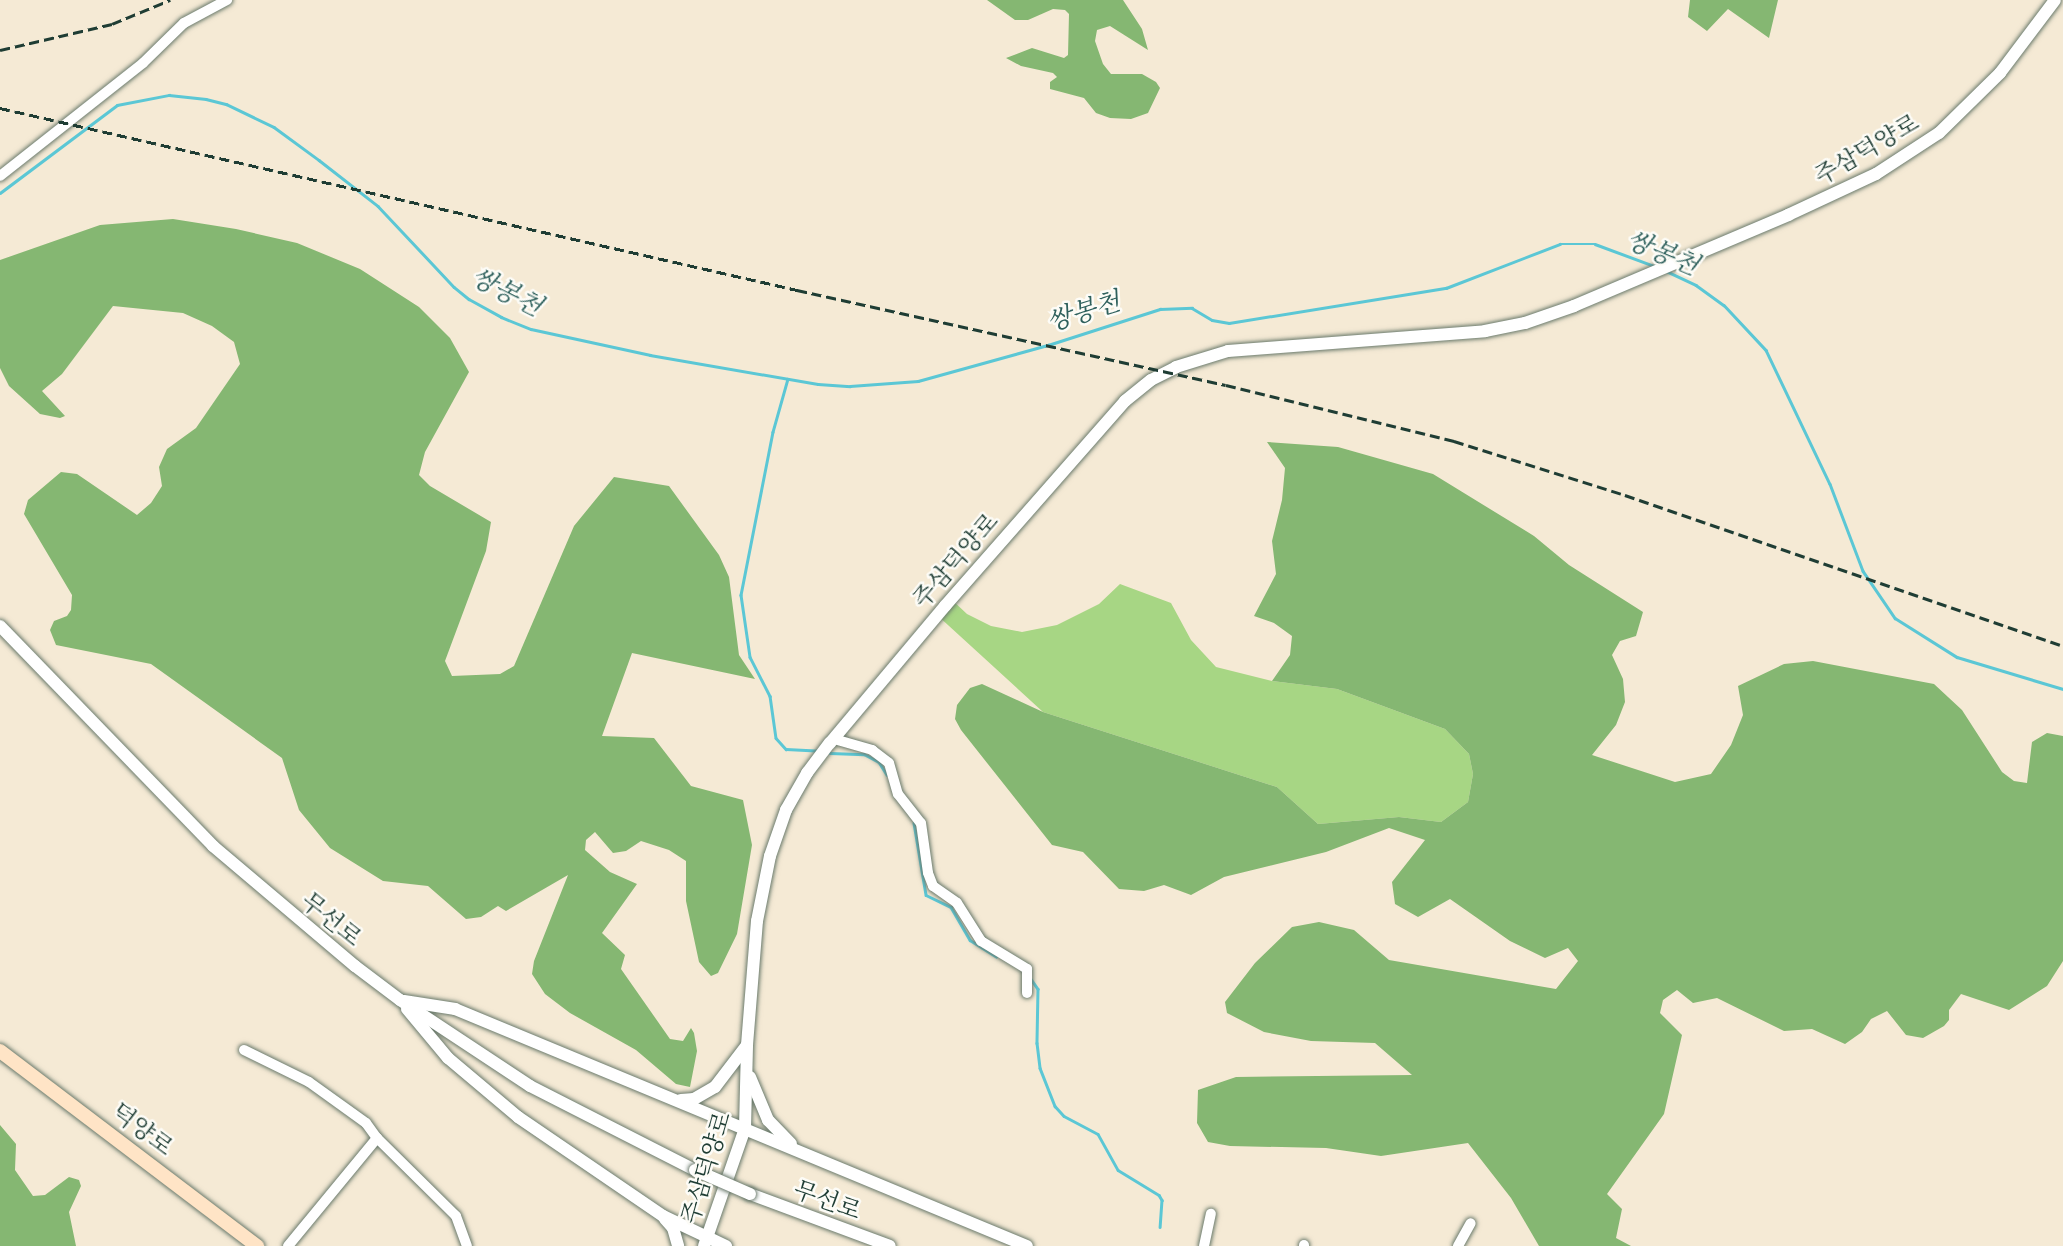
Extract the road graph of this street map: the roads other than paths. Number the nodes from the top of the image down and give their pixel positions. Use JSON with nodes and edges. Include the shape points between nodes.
{"nodes":[{"id":1,"x":226,"y":0,"type":"edge"},
{"id":2,"x":2055,"y":0,"type":"edge"},
{"id":3,"x":0,"y":176,"type":"edge"},
{"id":4,"x":0,"y":626,"type":"edge"},
{"id":5,"x":832,"y":741,"type":"junction"},
{"id":6,"x":1027,"y":993,"type":"dead end"},
{"id":7,"x":400,"y":1000,"type":"junction"},
{"id":8,"x":747,"y":1045,"type":"junction"},
{"id":9,"x":244,"y":1050,"type":"dead end"},
{"id":10,"x":0,"y":1051,"type":"edge"},
{"id":11,"x":747,"y":1071,"type":"junction"},
{"id":12,"x":673,"y":1099,"type":"junction"},
{"id":13,"x":745,"y":1128,"type":"junction"},
{"id":14,"x":377,"y":1138,"type":"junction"},
{"id":15,"x":800,"y":1152,"type":"junction"},
{"id":16,"x":1211,"y":1214,"type":"dead end"},
{"id":17,"x":663,"y":1216,"type":"junction"},
{"id":18,"x":1471,"y":1223,"type":"dead end"},
{"id":19,"x":706,"y":1243,"type":"edge"},
{"id":20,"x":291,"y":1245,"type":"edge"},
{"id":21,"x":257,"y":1246,"type":"edge"},
{"id":22,"x":467,"y":1246,"type":"edge"},
{"id":23,"x":678,"y":1246,"type":"edge"},
{"id":24,"x":726,"y":1246,"type":"edge"},
{"id":25,"x":890,"y":1246,"type":"edge"},
{"id":26,"x":1027,"y":1246,"type":"edge"},
{"id":27,"x":1204,"y":1246,"type":"edge"},
{"id":28,"x":1458,"y":1246,"type":"edge"}],
"edges":[{"from":1,"to":3,"type":"street","via":[[184,23],[143,63]]},
{"from":2,"to":5,"type":"street","name":"주삼덕양로","via":[[2000,73],[1922,146],[1833,195],[1619,287],[1510,327],[1228,351],[1192,360],[1142,386],[937,615]]},
{"from":4,"to":7,"type":"street","name":"무선로","via":[[213,846]]},
{"from":5,"to":6,"type":"street","via":[[872,750],[889,763],[898,794],[921,823],[933,886],[957,903],[981,941],[1023,965],[1028,971]]},
{"from":5,"to":8,"type":"street","name":"주삼덕양로","via":[[786,810],[766,874],[757,921]]},
{"from":7,"to":12,"type":"street","via":[[456,1009]]},
{"from":7,"to":17,"type":"street","via":[[462,1071],[540,1132]]},
{"from":7,"to":25,"type":"street","name":"무선로","bridge":true,"via":[[530,1086],[695,1170]]},
{"from":8,"to":11,"type":"street","name":"주삼덕양로"},
{"from":8,"to":12,"type":"street","via":[[715,1087],[694,1099]]},
{"from":9,"to":14,"type":"street","via":[[309,1082],[366,1123]]},
{"from":10,"to":21,"type":"main road","name":"덕양로"},
{"from":11,"to":13,"type":"street","name":"주삼덕양로"},
{"from":11,"to":15,"type":"street","via":[[768,1120]]},
{"from":12,"to":13,"type":"street"},
{"from":13,"to":15,"type":"street"},
{"from":13,"to":19,"type":"street","name":"주삼덕양로"},
{"from":14,"to":20,"type":"street"},
{"from":14,"to":22,"type":"street","via":[[454,1213]]},
{"from":15,"to":26,"type":"street"},
{"from":16,"to":27,"type":"street"},
{"from":17,"to":19,"type":"street"},
{"from":17,"to":23,"type":"street","via":[[673,1228]]},
{"from":18,"to":28,"type":"street"},
{"from":19,"to":24,"type":"street"}]}
